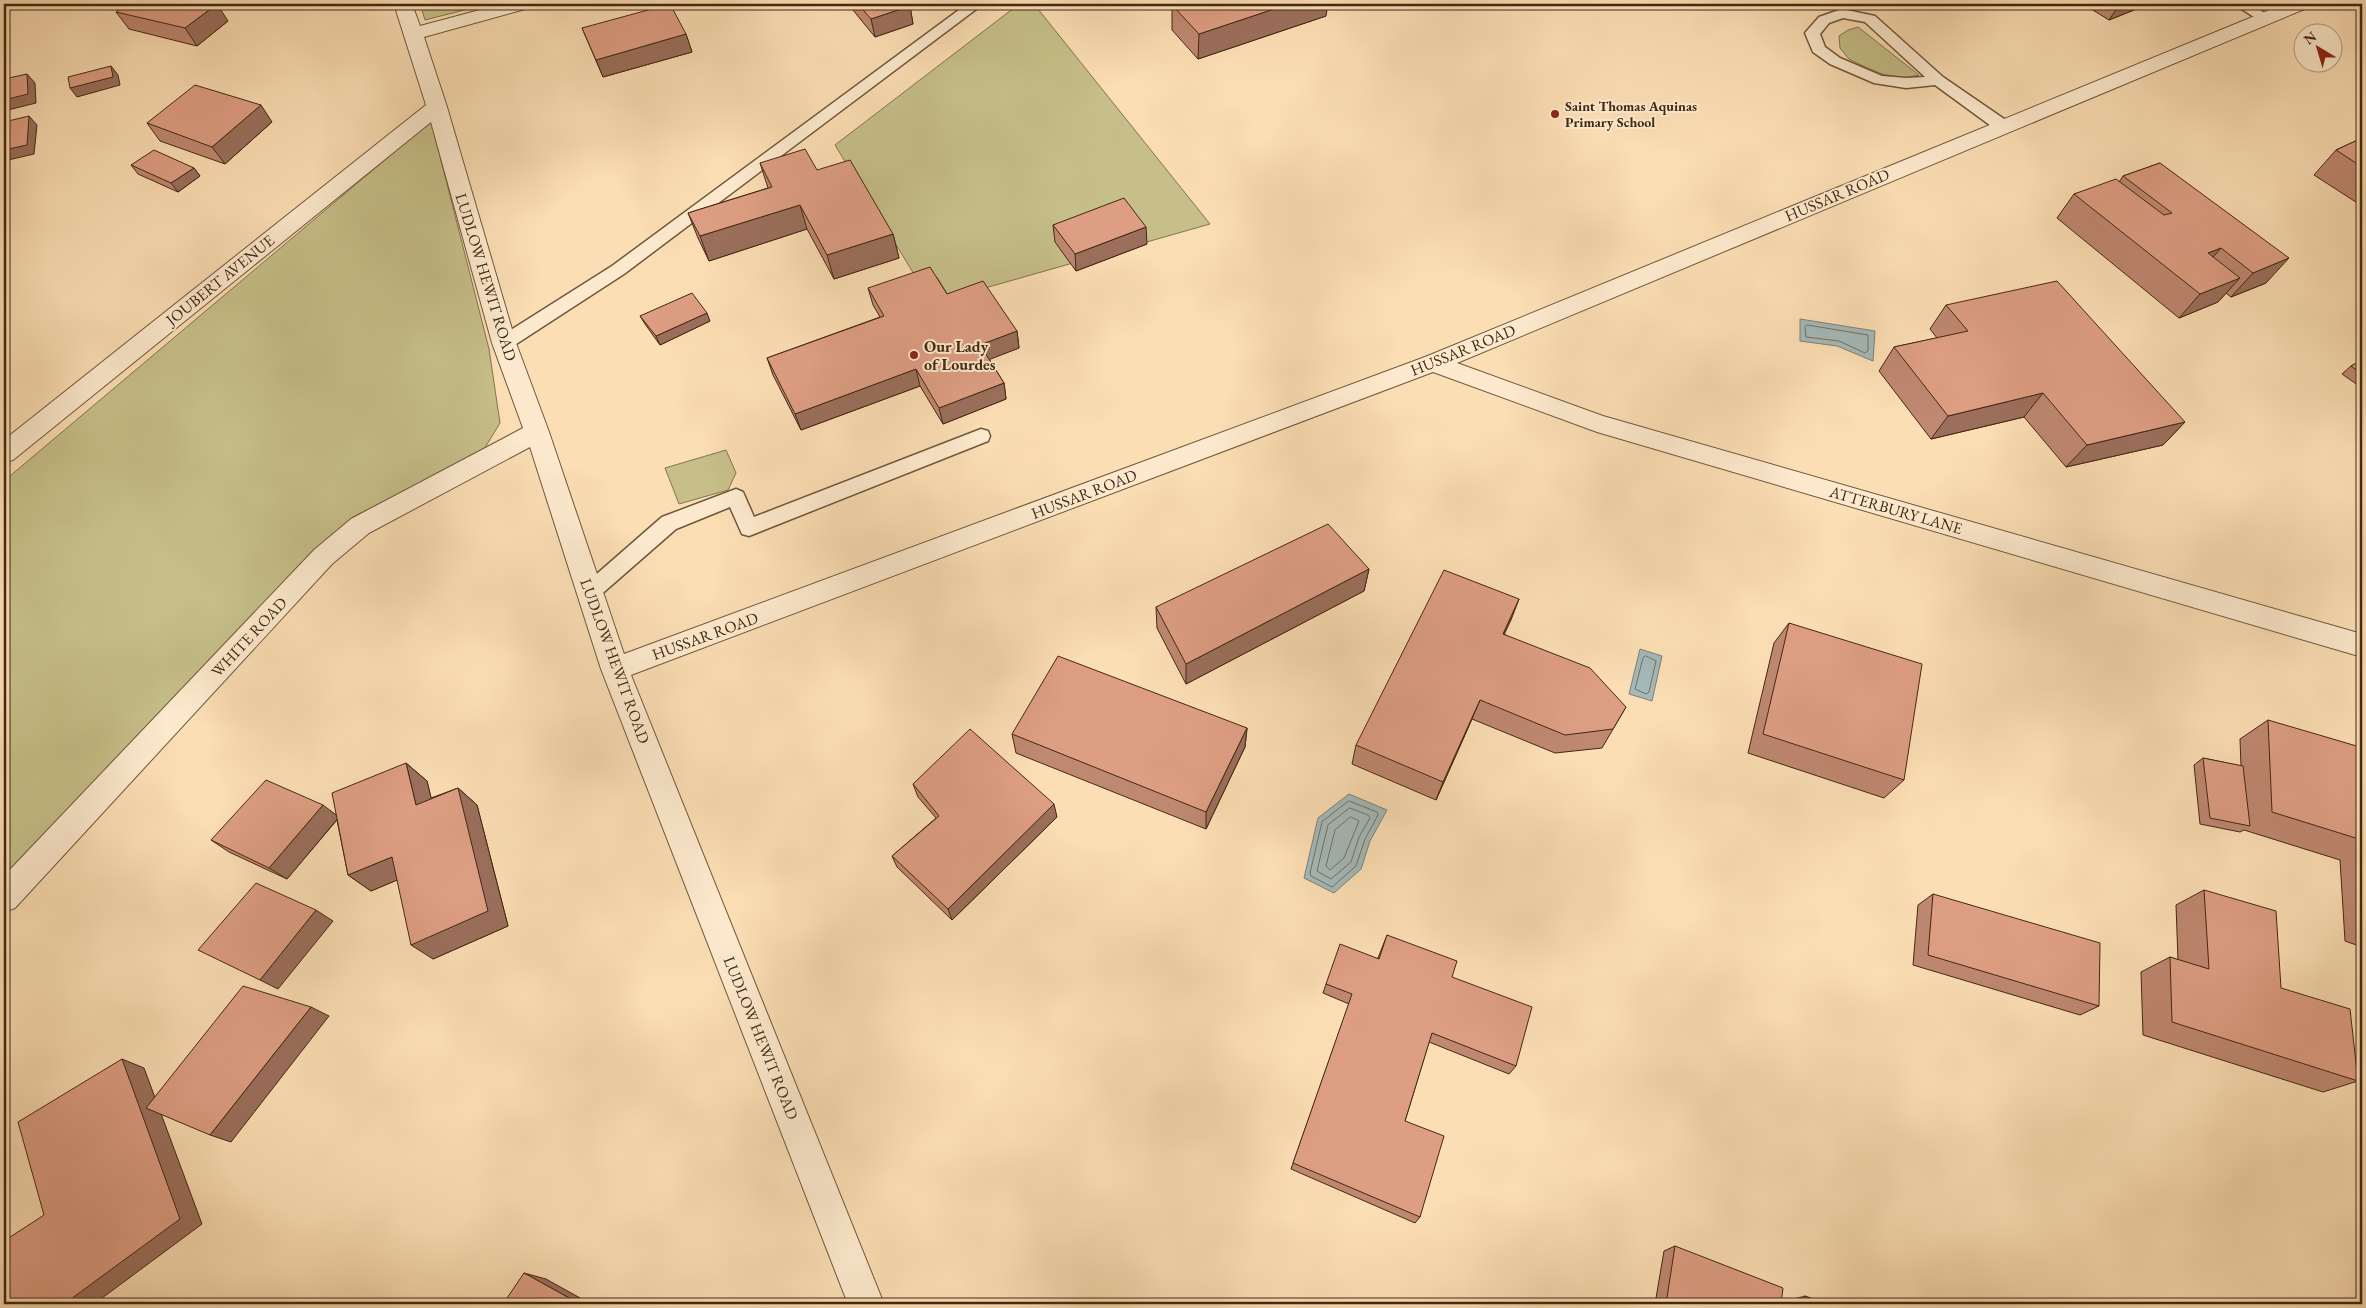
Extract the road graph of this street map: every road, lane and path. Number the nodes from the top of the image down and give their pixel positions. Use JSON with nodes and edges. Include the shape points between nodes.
{"nodes":[{"id":1,"x":403,"y":4,"type":"edge"},
{"id":2,"x":522,"y":4,"type":"edge"},
{"id":3,"x":976,"y":4,"type":"edge"},
{"id":4,"x":2241,"y":4,"type":"edge"},
{"id":5,"x":2300,"y":4,"type":"edge"},
{"id":6,"x":2265,"y":18,"type":"junction"},
{"id":7,"x":413,"y":34,"type":"junction"},
{"id":8,"x":1938,"y":80,"type":"junction"},
{"id":9,"x":437,"y":107,"type":"junction"},
{"id":10,"x":2004,"y":127,"type":"junction"},
{"id":11,"x":504,"y":343,"type":"junction"},
{"id":12,"x":1432,"y":363,"type":"junction"},
{"id":13,"x":537,"y":432,"type":"junction"},
{"id":14,"x":981,"y":436,"type":"dead end"},
{"id":15,"x":4,"y":453,"type":"edge"},
{"id":16,"x":590,"y":592,"type":"junction"},
{"id":17,"x":2362,"y":646,"type":"edge"},
{"id":18,"x":616,"y":669,"type":"junction"},
{"id":19,"x":4,"y":898,"type":"edge"},
{"id":20,"x":866,"y":1304,"type":"edge"}],
"edges":[{"from":1,"to":7,"type":"street","name":"LUDLOW HEWIT ROAD"},
{"from":2,"to":7,"type":"street"},
{"from":3,"to":11,"type":"lane","via":[[618,270]]},
{"from":4,"to":6,"type":"lane"},
{"from":5,"to":6,"type":"street","name":"HUSSAR ROAD"},
{"from":6,"to":10,"type":"street","name":"HUSSAR ROAD"},
{"from":7,"to":9,"type":"street","name":"LUDLOW HEWIT ROAD"},
{"from":8,"to":8,"type":"lane","via":[[1870,19],[1842,13],[1824,20],[1812,33],[1818,49],[1835,61],[1879,80],[1906,83]]},
{"from":8,"to":10,"type":"lane"},
{"from":9,"to":11,"type":"street","name":"LUDLOW HEWIT ROAD"},
{"from":9,"to":15,"type":"street","name":"JOUBERT AVENUE"},
{"from":10,"to":12,"type":"street","name":"HUSSAR ROAD"},
{"from":11,"to":13,"type":"street","name":"LUDLOW HEWIT ROAD"},
{"from":12,"to":17,"type":"street","name":"ATTERBURY LANE","via":[[1597,423]]},
{"from":12,"to":18,"type":"street","name":"HUSSAR ROAD"},
{"from":13,"to":16,"type":"street","name":"LUDLOW HEWIT ROAD"},
{"from":13,"to":19,"type":"street","name":"WHITE ROAD","via":[[360,526],[323,557]]},
{"from":14,"to":16,"type":"lane","via":[[749,528],[736,498],[669,523]]},
{"from":16,"to":18,"type":"street","name":"LUDLOW HEWIT ROAD"},
{"from":18,"to":20,"type":"street","name":"LUDLOW HEWIT ROAD"}]}
